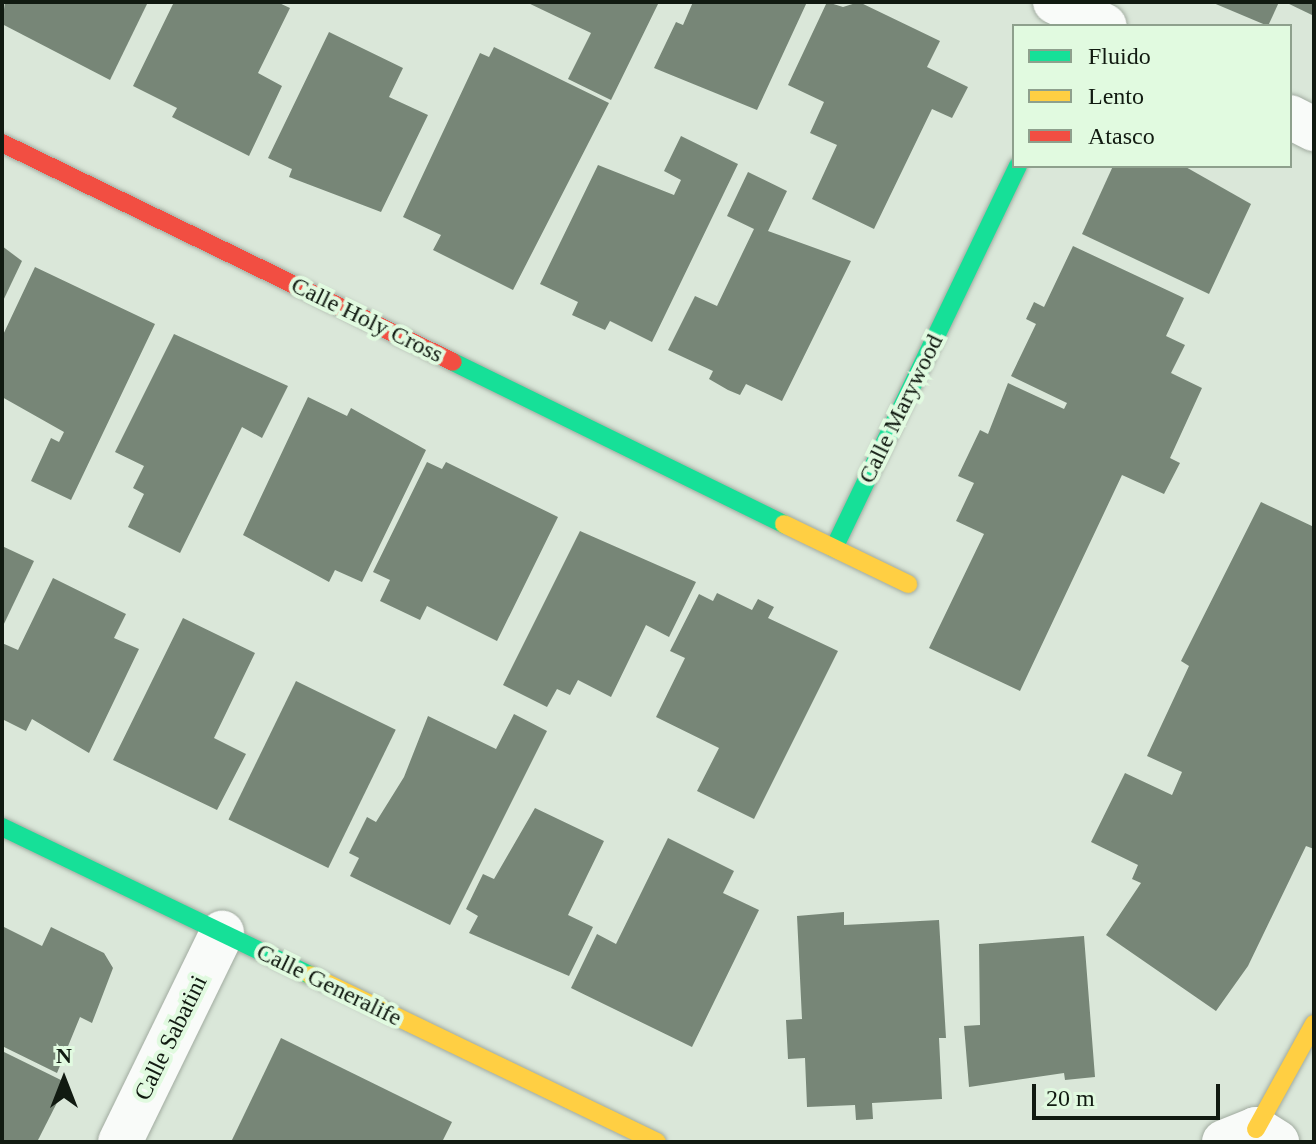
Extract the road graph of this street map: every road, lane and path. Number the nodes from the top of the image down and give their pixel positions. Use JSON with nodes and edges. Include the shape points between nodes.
{"nodes":[{"id":1,"x":1292,"y":118,"type":"edge"},
{"id":2,"x":1314,"y":129,"type":"edge"},
{"id":3,"x":2,"y":143,"type":"edge"},
{"id":4,"x":1017,"y":168,"type":"edge"},
{"id":5,"x":834,"y":548,"type":"junction"},
{"id":6,"x":908,"y":584,"type":"dead end"},
{"id":7,"x":2,"y":827,"type":"edge"},
{"id":8,"x":222,"y":933,"type":"junction"},
{"id":9,"x":1314,"y":1024,"type":"edge"},
{"id":10,"x":1252,"y":1138,"type":"edge"},
{"id":11,"x":120,"y":1142,"type":"edge"},
{"id":12,"x":657,"y":1142,"type":"edge"}],
"edges":[{"from":1,"to":2,"type":"street"},
{"from":3,"to":5,"type":"street","name":"Calle Holy Cross"},
{"from":4,"to":5,"type":"street","name":"Calle Marywood"},
{"from":5,"to":6,"type":"street"},
{"from":7,"to":8,"type":"street","name":"Calle Generalife"},
{"from":8,"to":11,"type":"street","name":"Calle Sabatini"},
{"from":8,"to":12,"type":"street","name":"Calle Generalife"},
{"from":9,"to":10,"type":"street"}]}
